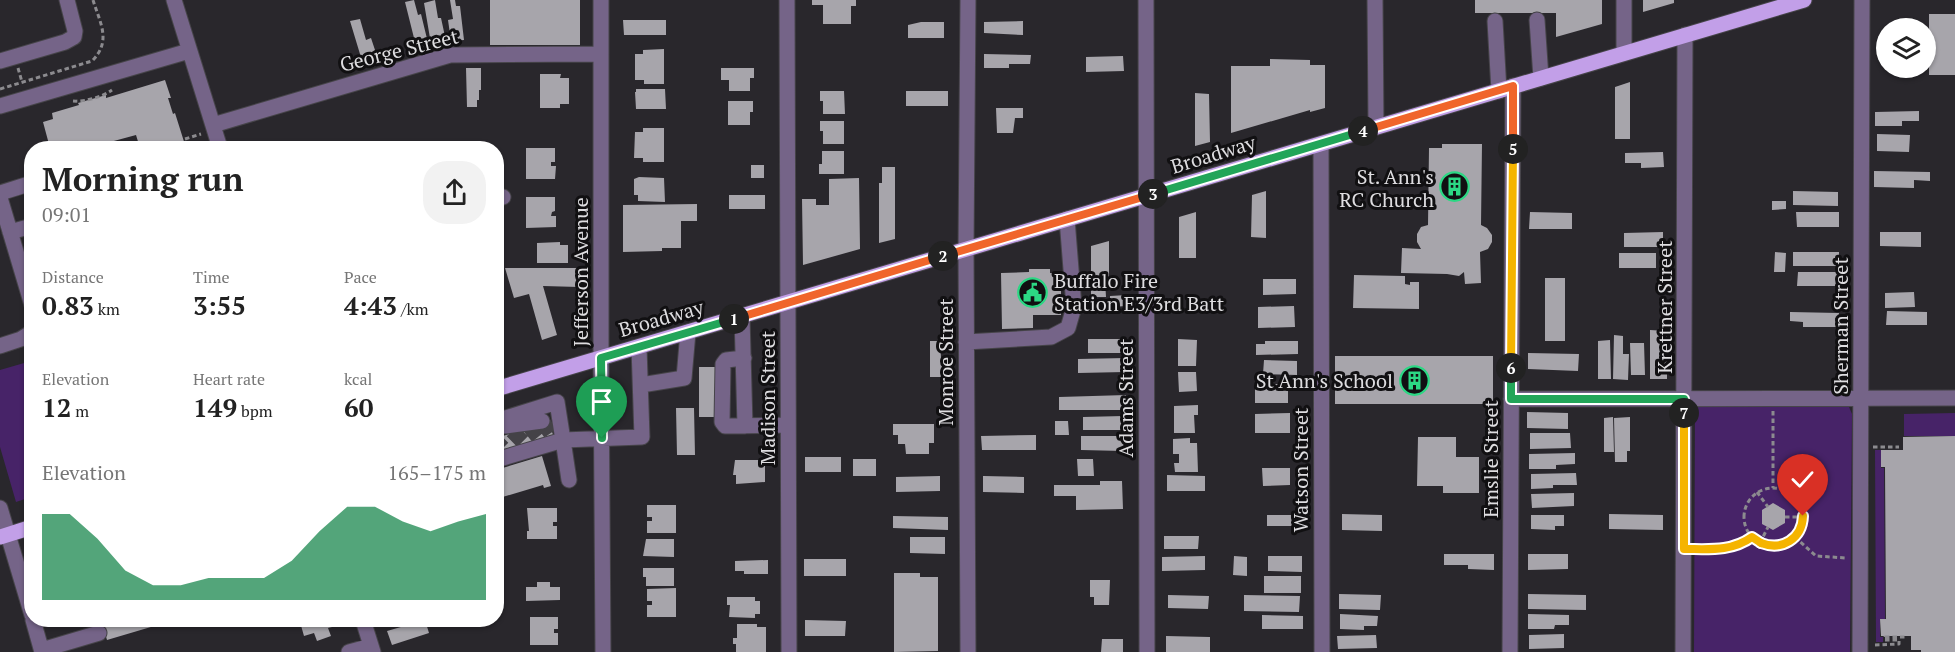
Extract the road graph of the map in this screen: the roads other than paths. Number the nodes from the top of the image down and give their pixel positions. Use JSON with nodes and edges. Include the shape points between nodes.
{"nodes":[{"id":1,"x":67,"y":0,"type":"edge"},
{"id":2,"x":174,"y":0,"type":"edge"},
{"id":3,"x":601,"y":0,"type":"edge"},
{"id":4,"x":787,"y":0,"type":"edge"},
{"id":5,"x":968,"y":0,"type":"edge"},
{"id":6,"x":1146,"y":0,"type":"edge"},
{"id":7,"x":1375,"y":0,"type":"edge"},
{"id":8,"x":1624,"y":0,"type":"edge"},
{"id":9,"x":1804,"y":0,"type":"edge"},
{"id":10,"x":1862,"y":0,"type":"edge"},
{"id":11,"x":1537,"y":20,"type":"dead end"},
{"id":12,"x":1495,"y":21,"type":"dead end"},
{"id":13,"x":1685,"y":35,"type":"junction"},
{"id":14,"x":189,"y":51,"type":"junction"},
{"id":15,"x":1624,"y":53,"type":"junction"},
{"id":16,"x":601,"y":54,"type":"junction"},
{"id":17,"x":0,"y":61,"type":"edge"},
{"id":18,"x":1541,"y":78,"type":"junction"},
{"id":19,"x":1506,"y":89,"type":"junction"},
{"id":20,"x":0,"y":106,"type":"edge"},
{"id":21,"x":1376,"y":127,"type":"junction"},
{"id":22,"x":207,"y":130,"type":"junction"},
{"id":23,"x":215,"y":141,"type":"edge"},
{"id":24,"x":1321,"y":144,"type":"junction"},
{"id":25,"x":24,"y":186,"type":"edge"},
{"id":26,"x":0,"y":195,"type":"edge"},
{"id":27,"x":1146,"y":196,"type":"junction"},
{"id":28,"x":1067,"y":219,"type":"junction"},
{"id":29,"x":24,"y":228,"type":"edge"},
{"id":30,"x":10,"y":232,"type":"junction"},
{"id":31,"x":966,"y":249,"type":"junction"},
{"id":32,"x":24,"y":264,"type":"edge"},
{"id":33,"x":787,"y":303,"type":"junction"},
{"id":34,"x":742,"y":316,"type":"junction"},
{"id":35,"x":688,"y":332,"type":"junction"},
{"id":36,"x":24,"y":337,"type":"edge"},
{"id":37,"x":966,"y":342,"type":"junction"},
{"id":38,"x":0,"y":346,"type":"edge"},
{"id":39,"x":639,"y":346,"type":"junction"},
{"id":40,"x":601,"y":358,"type":"junction"},
{"id":41,"x":744,"y":358,"type":"junction"},
{"id":42,"x":641,"y":385,"type":"junction"},
{"id":43,"x":504,"y":387,"type":"edge"},
{"id":44,"x":1860,"y":398,"type":"junction"},
{"id":45,"x":1955,"y":398,"type":"edge"},
{"id":46,"x":1511,"y":399,"type":"junction"},
{"id":47,"x":1684,"y":399,"type":"junction"},
{"id":48,"x":504,"y":425,"type":"edge"},
{"id":49,"x":788,"y":425,"type":"junction"},
{"id":50,"x":745,"y":426,"type":"junction"},
{"id":51,"x":504,"y":428,"type":"edge"},
{"id":52,"x":545,"y":432,"type":"junction"},
{"id":53,"x":602,"y":438,"type":"junction"},
{"id":54,"x":505,"y":452,"type":"edge"},
{"id":55,"x":568,"y":480,"type":"dead end"},
{"id":56,"x":0,"y":508,"type":"edge"},
{"id":57,"x":24,"y":530,"type":"edge"},
{"id":58,"x":4,"y":536,"type":"edge"},
{"id":59,"x":24,"y":594,"type":"edge"},
{"id":60,"x":35,"y":627,"type":"edge"},
{"id":61,"x":365,"y":627,"type":"edge"},
{"id":62,"x":99,"y":633,"type":"dead end"},
{"id":63,"x":1860,"y":648,"type":"edge"},
{"id":64,"x":372,"y":649,"type":"edge"},
{"id":65,"x":42,"y":651,"type":"edge"},
{"id":66,"x":349,"y":652,"type":"edge"},
{"id":67,"x":603,"y":652,"type":"edge"},
{"id":68,"x":789,"y":652,"type":"edge"},
{"id":69,"x":968,"y":652,"type":"edge"},
{"id":70,"x":1147,"y":652,"type":"edge"},
{"id":71,"x":1322,"y":652,"type":"edge"},
{"id":72,"x":1510,"y":652,"type":"edge"},
{"id":73,"x":1683,"y":652,"type":"edge"}],
"edges":[{"from":1,"to":17,"type":"street","via":[[74,37]]},
{"from":2,"to":14,"type":"street"},
{"from":3,"to":16,"type":"street","name":"Jefferson Avenue"},
{"from":4,"to":33,"type":"street","name":"Madison Street"},
{"from":5,"to":31,"type":"street","name":"Monroe Street"},
{"from":6,"to":27,"type":"street","name":"Adams Street"},
{"from":7,"to":21,"type":"street"},
{"from":8,"to":15,"type":"street"},
{"from":9,"to":13,"type":"main road","name":"Broadway"},
{"from":10,"to":44,"type":"street","name":"Sherman Street"},
{"from":11,"to":18,"type":"street"},
{"from":12,"to":19,"type":"street","name":"Emslie Street"},
{"from":13,"to":15,"type":"main road","name":"Broadway"},
{"from":13,"to":47,"type":"street","name":"Krettner Street"},
{"from":14,"to":20,"type":"street"},
{"from":14,"to":22,"type":"street"},
{"from":15,"to":18,"type":"main road","name":"Broadway"},
{"from":16,"to":22,"type":"street","name":"George Street","via":[[450,55]]},
{"from":16,"to":40,"type":"street","name":"Jefferson Avenue"},
{"from":18,"to":19,"type":"main road","name":"Broadway"},
{"from":19,"to":21,"type":"main road","name":"Broadway"},
{"from":19,"to":46,"type":"street","name":"Emslie Street"},
{"from":21,"to":24,"type":"main road","name":"Broadway"},
{"from":22,"to":23,"type":"street"},
{"from":24,"to":27,"type":"main road","name":"Broadway"},
{"from":24,"to":71,"type":"street","name":"Watson Street"},
{"from":25,"to":26,"type":"street"},
{"from":26,"to":30,"type":"street"},
{"from":27,"to":28,"type":"main road","name":"Broadway"},
{"from":27,"to":70,"type":"street","name":"Adams Street"},
{"from":28,"to":31,"type":"main road","name":"Broadway"},
{"from":28,"to":37,"type":"street","via":[[1074,307],[1068,328],[1051,337]]},
{"from":29,"to":30,"type":"street"},
{"from":30,"to":32,"type":"street"},
{"from":31,"to":33,"type":"main road","name":"Broadway"},
{"from":31,"to":37,"type":"street","name":"Monroe Street"},
{"from":33,"to":34,"type":"main road","name":"Broadway"},
{"from":33,"to":49,"type":"street","name":"Madison Street"},
{"from":34,"to":35,"type":"main road","name":"Broadway"},
{"from":34,"to":41,"type":"street"},
{"from":35,"to":39,"type":"main road","name":"Broadway"},
{"from":35,"to":42,"type":"street","via":[[684,378]]},
{"from":36,"to":38,"type":"street"},
{"from":37,"to":69,"type":"street","name":"Monroe Street"},
{"from":39,"to":40,"type":"main road","name":"Broadway"},
{"from":39,"to":42,"type":"street"},
{"from":40,"to":43,"type":"main road","name":"Broadway"},
{"from":40,"to":53,"type":"street","name":"Jefferson Avenue"},
{"from":41,"to":50,"type":"street"},
{"from":41,"to":50,"type":"street","via":[[726,360],[723,364],[722,422],[725,426]]},
{"from":42,"to":53,"type":"street","via":[[642,437]]},
{"from":44,"to":45,"type":"street"},
{"from":44,"to":47,"type":"street"},
{"from":44,"to":63,"type":"street","name":"Sherman Street"},
{"from":46,"to":47,"type":"street"},
{"from":46,"to":72,"type":"street","name":"Emslie Street"},
{"from":47,"to":73,"type":"street","name":"Krettner Street"},
{"from":48,"to":52,"type":"street","via":[[557,402]]},
{"from":49,"to":50,"type":"street"},
{"from":49,"to":68,"type":"street","name":"Madison Street"},
{"from":51,"to":52,"type":"street"},
{"from":52,"to":53,"type":"street"},
{"from":52,"to":54,"type":"street"},
{"from":52,"to":54,"type":"street"},
{"from":52,"to":55,"type":"street"},
{"from":53,"to":67,"type":"street","name":"Jefferson Avenue"},
{"from":56,"to":58,"type":"street"},
{"from":57,"to":58,"type":"main road"},
{"from":58,"to":59,"type":"street"},
{"from":60,"to":65,"type":"street"},
{"from":61,"to":64,"type":"street"},
{"from":62,"to":65,"type":"street"},
{"from":64,"to":66,"type":"street"}]}
